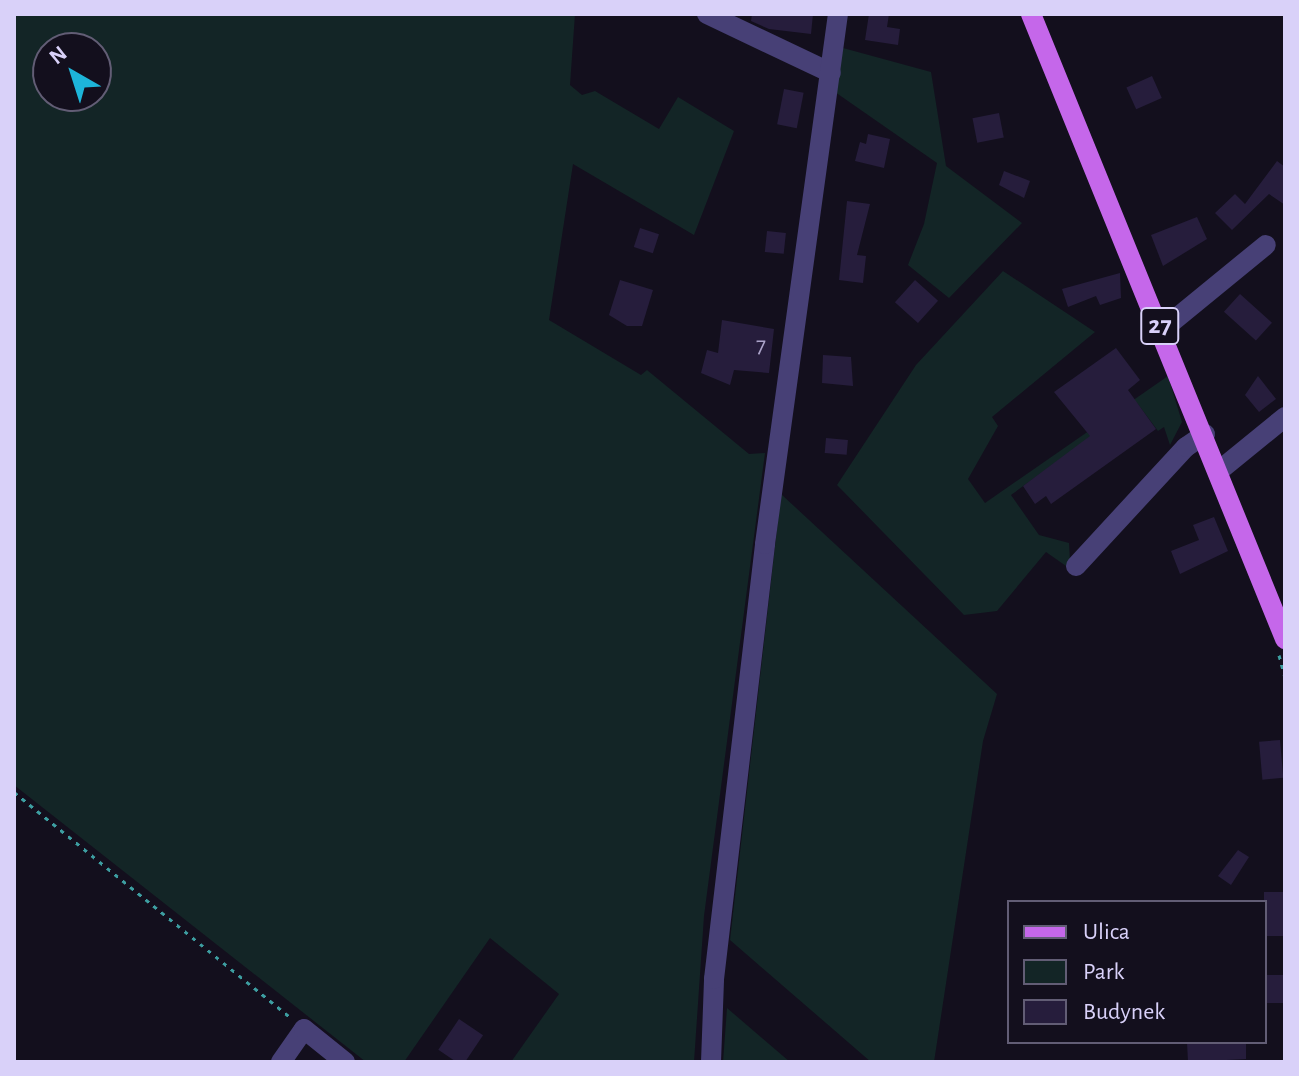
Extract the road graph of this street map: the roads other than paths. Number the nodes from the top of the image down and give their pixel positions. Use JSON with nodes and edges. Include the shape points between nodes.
{"nodes":[{"id":1,"x":707,"y":14,"type":"edge"},
{"id":2,"x":838,"y":14,"type":"edge"},
{"id":3,"x":1031,"y":14,"type":"edge"},
{"id":4,"x":831,"y":73,"type":"junction"},
{"id":5,"x":1266,"y":245,"type":"dead end"},
{"id":6,"x":1162,"y":330,"type":"junction"},
{"id":7,"x":1285,"y":417,"type":"edge"},
{"id":8,"x":1205,"y":434,"type":"junction"},
{"id":9,"x":1220,"y":470,"type":"junction"},
{"id":10,"x":1076,"y":566,"type":"dead end"},
{"id":11,"x":1285,"y":639,"type":"edge"},
{"id":12,"x":281,"y":1062,"type":"edge"},
{"id":13,"x":345,"y":1062,"type":"edge"},
{"id":14,"x":711,"y":1062,"type":"edge"}],
"edges":[{"from":1,"to":4,"type":"street"},
{"from":2,"to":4,"type":"street"},
{"from":3,"to":6,"type":"main road","number":"27"},
{"from":4,"to":14,"type":"street","via":[[765,544],[714,979]]},
{"from":5,"to":6,"type":"street"},
{"from":6,"to":8,"type":"main road","number":"27"},
{"from":7,"to":9,"type":"street"},
{"from":8,"to":9,"type":"main road","number":"27"},
{"from":8,"to":10,"type":"street","via":[[1186,447]]},
{"from":9,"to":11,"type":"main road","number":"27"},
{"from":12,"to":13,"type":"street","via":[[304,1029]]}]}
